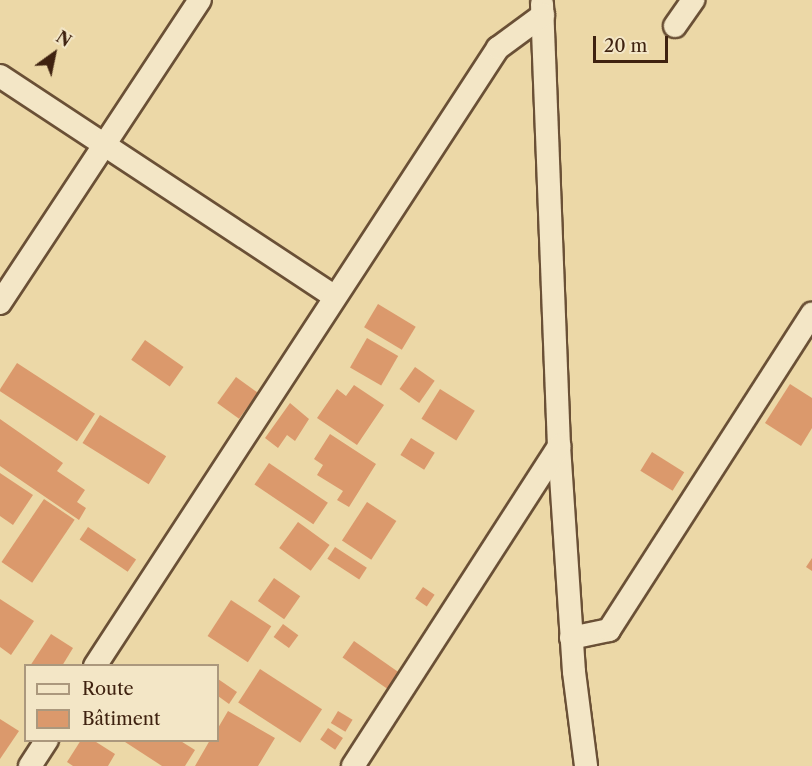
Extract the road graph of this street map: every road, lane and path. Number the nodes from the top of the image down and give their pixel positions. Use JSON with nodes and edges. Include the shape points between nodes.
{"nodes":[{"id":1,"x":200,"y":0,"type":"edge"},
{"id":2,"x":693,"y":0,"type":"edge"},
{"id":3,"x":542,"y":7,"type":"edge"},
{"id":4,"x":675,"y":26,"type":"dead end"},
{"id":5,"x":0,"y":76,"type":"edge"},
{"id":6,"x":103,"y":144,"type":"junction"},
{"id":7,"x":334,"y":296,"type":"junction"},
{"id":8,"x":0,"y":303,"type":"edge"},
{"id":9,"x":811,"y":317,"type":"edge"},
{"id":10,"x":559,"y":446,"type":"junction"},
{"id":11,"x":572,"y":638,"type":"junction"},
{"id":12,"x":96,"y":664,"type":"edge"},
{"id":13,"x":46,"y":742,"type":"edge"},
{"id":14,"x":30,"y":766,"type":"edge"},
{"id":15,"x":353,"y":766,"type":"edge"},
{"id":16,"x":586,"y":766,"type":"edge"}],
"edges":[{"from":1,"to":6,"type":"street"},
{"from":2,"to":4,"type":"street"},
{"from":3,"to":7,"type":"street","via":[[498,48]]},
{"from":3,"to":10,"type":"street"},
{"from":5,"to":6,"type":"street"},
{"from":6,"to":7,"type":"street"},
{"from":6,"to":8,"type":"street"},
{"from":7,"to":12,"type":"street"},
{"from":9,"to":11,"type":"street","via":[[609,630]]},
{"from":10,"to":11,"type":"street"},
{"from":10,"to":15,"type":"street"},
{"from":11,"to":16,"type":"street"},
{"from":13,"to":14,"type":"street"}]}
